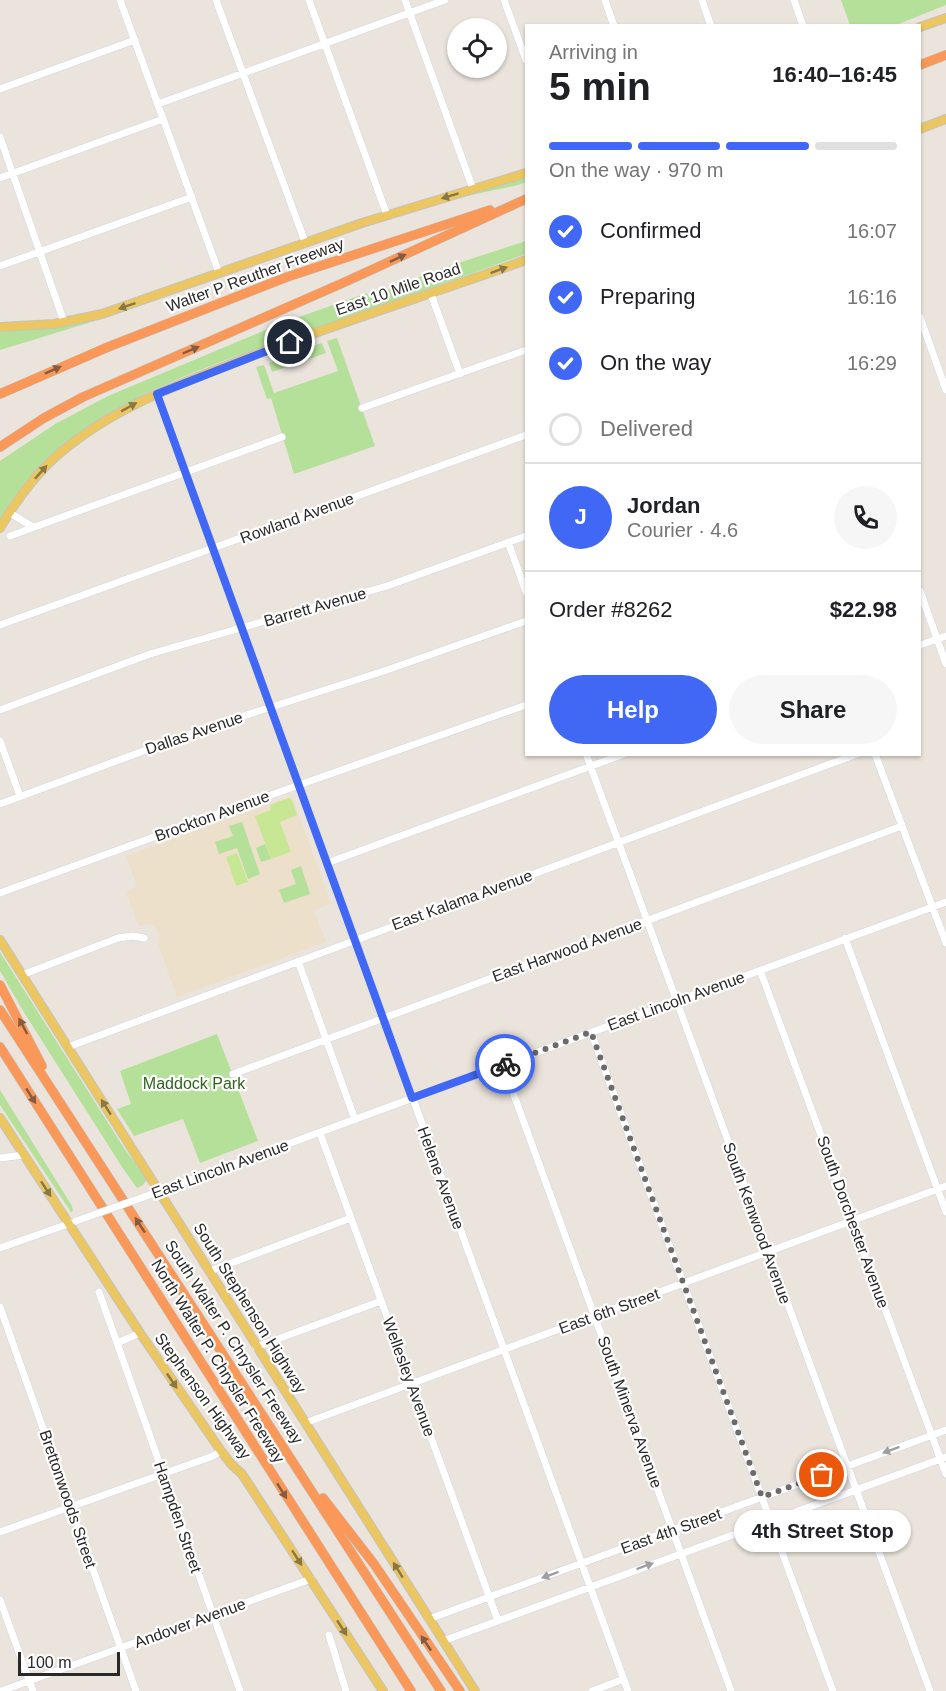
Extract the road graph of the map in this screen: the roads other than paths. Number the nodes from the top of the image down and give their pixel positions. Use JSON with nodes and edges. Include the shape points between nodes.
{"nodes":[{"id":1,"x":120,"y":0,"type":"edge"},
{"id":2,"x":216,"y":0,"type":"edge"},
{"id":3,"x":309,"y":0,"type":"edge"},
{"id":4,"x":405,"y":0,"type":"edge"},
{"id":5,"x":445,"y":0,"type":"edge"},
{"id":6,"x":504,"y":0,"type":"edge"},
{"id":7,"x":605,"y":0,"type":"edge"},
{"id":8,"x":702,"y":0,"type":"edge"},
{"id":9,"x":794,"y":0,"type":"edge"},
{"id":10,"x":410,"y":12,"type":"junction"},
{"id":11,"x":946,"y":18,"type":"edge"},
{"id":12,"x":613,"y":24,"type":"edge"},
{"id":13,"x":710,"y":24,"type":"edge"},
{"id":14,"x":802,"y":24,"type":"edge"},
{"id":15,"x":921,"y":27,"type":"edge"},
{"id":16,"x":135,"y":40,"type":"junction"},
{"id":17,"x":325,"y":43,"type":"junction"},
{"id":18,"x":946,"y":55,"type":"edge"},
{"id":19,"x":525,"y":57,"type":"edge"},
{"id":20,"x":921,"y":65,"type":"edge"},
{"id":21,"x":243,"y":72,"type":"junction"},
{"id":22,"x":0,"y":89,"type":"edge"},
{"id":23,"x":158,"y":104,"type":"junction"},
{"id":24,"x":163,"y":119,"type":"junction"},
{"id":25,"x":946,"y":119,"type":"edge"},
{"id":26,"x":921,"y":129,"type":"edge"},
{"id":27,"x":0,"y":137,"type":"edge"},
{"id":28,"x":12,"y":173,"type":"junction"},
{"id":29,"x":525,"y":173,"type":"edge"},
{"id":30,"x":0,"y":178,"type":"edge"},
{"id":31,"x":473,"y":189,"type":"junction"},
{"id":32,"x":192,"y":197,"type":"junction"},
{"id":33,"x":525,"y":198,"type":"edge"},
{"id":34,"x":525,"y":198,"type":"edge"},
{"id":35,"x":387,"y":215,"type":"junction"},
{"id":36,"x":305,"y":242,"type":"junction"},
{"id":37,"x":40,"y":252,"type":"junction"},
{"id":38,"x":525,"y":260,"type":"edge"},
{"id":39,"x":0,"y":266,"type":"edge"},
{"id":40,"x":219,"y":273,"type":"junction"},
{"id":41,"x":431,"y":294,"type":"junction"},
{"id":42,"x":921,"y":320,"type":"edge"},
{"id":43,"x":64,"y":322,"type":"junction"},
{"id":44,"x":0,"y":327,"type":"edge"},
{"id":45,"x":525,"y":350,"type":"edge"},
{"id":46,"x":460,"y":374,"type":"junction"},
{"id":47,"x":946,"y":390,"type":"edge"},
{"id":48,"x":0,"y":394,"type":"edge"},
{"id":49,"x":157,"y":394,"type":"junction"},
{"id":50,"x":362,"y":408,"type":"dead end"},
{"id":51,"x":525,"y":435,"type":"edge"},
{"id":52,"x":282,"y":437,"type":"dead end"},
{"id":53,"x":0,"y":448,"type":"edge"},
{"id":54,"x":185,"y":473,"type":"junction"},
{"id":55,"x":10,"y":513,"type":"junction"},
{"id":56,"x":33,"y":527,"type":"junction"},
{"id":57,"x":0,"y":528,"type":"edge"},
{"id":58,"x":10,"y":536,"type":"dead end"},
{"id":59,"x":525,"y":536,"type":"edge"},
{"id":60,"x":508,"y":542,"type":"junction"},
{"id":61,"x":213,"y":548,"type":"junction"},
{"id":62,"x":525,"y":589,"type":"edge"},
{"id":63,"x":921,"y":594,"type":"edge"},
{"id":64,"x":525,"y":621,"type":"edge"},
{"id":65,"x":0,"y":625,"type":"edge"},
{"id":66,"x":242,"y":627,"type":"junction"},
{"id":67,"x":946,"y":636,"type":"edge"},
{"id":68,"x":937,"y":639,"type":"junction"},
{"id":69,"x":921,"y":645,"type":"edge"},
{"id":70,"x":946,"y":664,"type":"edge"},
{"id":71,"x":525,"y":705,"type":"edge"},
{"id":72,"x":270,"y":707,"type":"junction"},
{"id":73,"x":0,"y":710,"type":"edge"},
{"id":74,"x":0,"y":741,"type":"edge"},
{"id":75,"x":587,"y":756,"type":"edge"},
{"id":76,"x":619,"y":756,"type":"edge"},
{"id":77,"x":852,"y":756,"type":"edge"},
{"id":78,"x":876,"y":756,"type":"edge"},
{"id":79,"x":590,"y":767,"type":"junction"},
{"id":80,"x":299,"y":786,"type":"junction"},
{"id":81,"x":20,"y":796,"type":"junction"},
{"id":82,"x":0,"y":804,"type":"edge"},
{"id":83,"x":902,"y":826,"type":"junction"},
{"id":84,"x":618,"y":843,"type":"junction"},
{"id":85,"x":327,"y":863,"type":"junction"},
{"id":86,"x":0,"y":893,"type":"edge"},
{"id":87,"x":946,"y":902,"type":"edge"},
{"id":88,"x":932,"y":906,"type":"junction"},
{"id":89,"x":647,"y":921,"type":"junction"},
{"id":90,"x":144,"y":938,"type":"dead end"},
{"id":91,"x":846,"y":939,"type":"junction"},
{"id":92,"x":0,"y":940,"type":"edge"},
{"id":93,"x":355,"y":940,"type":"junction"},
{"id":94,"x":946,"y":943,"type":"edge"},
{"id":95,"x":298,"y":961,"type":"junction"},
{"id":96,"x":760,"y":970,"type":"junction"},
{"id":97,"x":22,"y":975,"type":"junction"},
{"id":98,"x":0,"y":985,"type":"edge"},
{"id":99,"x":676,"y":1001,"type":"junction"},
{"id":100,"x":0,"y":1010,"type":"edge"},
{"id":101,"x":383,"y":1018,"type":"junction"},
{"id":102,"x":591,"y":1032,"type":"junction"},
{"id":103,"x":326,"y":1040,"type":"junction"},
{"id":104,"x":0,"y":1047,"type":"edge"},
{"id":105,"x":68,"y":1047,"type":"junction"},
{"id":106,"x":503,"y":1065,"type":"junction"},
{"id":107,"x":232,"y":1074,"type":"dead end"},
{"id":108,"x":57,"y":1098,"type":"junction"},
{"id":109,"x":412,"y":1098,"type":"junction"},
{"id":110,"x":0,"y":1118,"type":"edge"},
{"id":111,"x":355,"y":1120,"type":"junction"},
{"id":112,"x":320,"y":1133,"type":"junction"},
{"id":113,"x":23,"y":1155,"type":"junction"},
{"id":114,"x":0,"y":1158,"type":"edge"},
{"id":115,"x":946,"y":1186,"type":"edge"},
{"id":116,"x":938,"y":1189,"type":"junction"},
{"id":117,"x":159,"y":1191,"type":"junction"},
{"id":118,"x":946,"y":1212,"type":"edge"},
{"id":119,"x":351,"y":1218,"type":"junction"},
{"id":120,"x":853,"y":1220,"type":"junction"},
{"id":121,"x":72,"y":1222,"type":"junction"},
{"id":122,"x":0,"y":1248,"type":"edge"},
{"id":123,"x":768,"y":1252,"type":"junction"},
{"id":124,"x":210,"y":1271,"type":"junction"},
{"id":125,"x":683,"y":1284,"type":"junction"},
{"id":126,"x":99,"y":1292,"type":"dead end"},
{"id":127,"x":381,"y":1301,"type":"junction"},
{"id":128,"x":0,"y":1307,"type":"edge"},
{"id":129,"x":594,"y":1316,"type":"junction"},
{"id":130,"x":140,"y":1333,"type":"junction"},
{"id":131,"x":117,"y":1343,"type":"junction"},
{"id":132,"x":256,"y":1347,"type":"junction"},
{"id":133,"x":504,"y":1350,"type":"junction"},
{"id":134,"x":411,"y":1384,"type":"junction"},
{"id":135,"x":305,"y":1423,"type":"junction"},
{"id":136,"x":946,"y":1430,"type":"edge"},
{"id":137,"x":932,"y":1435,"type":"junction"},
{"id":138,"x":282,"y":1443,"type":"junction"},
{"id":139,"x":221,"y":1451,"type":"junction"},
{"id":140,"x":943,"y":1458,"type":"edge"},
{"id":141,"x":847,"y":1466,"type":"junction"},
{"id":142,"x":162,"y":1474,"type":"junction"},
{"id":143,"x":946,"y":1474,"type":"edge"},
{"id":144,"x":855,"y":1490,"type":"junction"},
{"id":145,"x":762,"y":1497,"type":"junction"},
{"id":146,"x":71,"y":1507,"type":"junction"},
{"id":147,"x":770,"y":1521,"type":"junction"},
{"id":148,"x":673,"y":1530,"type":"junction"},
{"id":149,"x":0,"y":1532,"type":"edge"},
{"id":150,"x":681,"y":1553,"type":"junction"},
{"id":151,"x":582,"y":1564,"type":"junction"},
{"id":152,"x":310,"y":1579,"type":"junction"},
{"id":153,"x":590,"y":1586,"type":"junction"},
{"id":154,"x":489,"y":1597,"type":"junction"},
{"id":155,"x":0,"y":1600,"type":"edge"},
{"id":156,"x":212,"y":1615,"type":"junction"},
{"id":157,"x":429,"y":1619,"type":"junction"},
{"id":158,"x":498,"y":1621,"type":"junction"},
{"id":159,"x":329,"y":1635,"type":"dead end"},
{"id":160,"x":443,"y":1641,"type":"junction"},
{"id":161,"x":121,"y":1648,"type":"junction"},
{"id":162,"x":624,"y":1679,"type":"junction"},
{"id":163,"x":29,"y":1681,"type":"junction"},
{"id":164,"x":1,"y":1691,"type":"edge"},
{"id":165,"x":33,"y":1691,"type":"edge"},
{"id":166,"x":136,"y":1691,"type":"edge"},
{"id":167,"x":240,"y":1691,"type":"edge"},
{"id":168,"x":346,"y":1691,"type":"edge"},
{"id":169,"x":383,"y":1691,"type":"edge"},
{"id":170,"x":411,"y":1691,"type":"edge"},
{"id":171,"x":441,"y":1691,"type":"edge"},
{"id":172,"x":460,"y":1691,"type":"edge"},
{"id":173,"x":475,"y":1691,"type":"edge"},
{"id":174,"x":592,"y":1691,"type":"edge"},
{"id":175,"x":628,"y":1691,"type":"edge"},
{"id":176,"x":731,"y":1691,"type":"edge"},
{"id":177,"x":833,"y":1691,"type":"edge"},
{"id":178,"x":930,"y":1691,"type":"edge"}],
"edges":[{"from":1,"to":16,"type":"street"},
{"from":2,"to":21,"type":"street"},
{"from":3,"to":17,"type":"street"},
{"from":4,"to":10,"type":"street"},
{"from":5,"to":10,"type":"street"},
{"from":6,"to":19,"type":"street"},
{"from":7,"to":12,"type":"street"},
{"from":8,"to":13,"type":"street"},
{"from":9,"to":14,"type":"street"},
{"from":10,"to":17,"type":"street"},
{"from":10,"to":31,"type":"street"},
{"from":11,"to":15,"type":"main road"},
{"from":16,"to":22,"type":"street"},
{"from":16,"to":23,"type":"street"},
{"from":17,"to":21,"type":"street"},
{"from":17,"to":35,"type":"street"},
{"from":18,"to":20,"type":"highway"},
{"from":21,"to":23,"type":"street"},
{"from":21,"to":36,"type":"street"},
{"from":23,"to":24,"type":"street"},
{"from":24,"to":28,"type":"street"},
{"from":24,"to":32,"type":"street"},
{"from":25,"to":26,"type":"main road"},
{"from":27,"to":28,"type":"street"},
{"from":28,"to":30,"type":"street"},
{"from":28,"to":37,"type":"street"},
{"from":29,"to":31,"type":"main road"},
{"from":31,"to":35,"type":"main road","one_way":true},
{"from":32,"to":37,"type":"street"},
{"from":32,"to":40,"type":"street"},
{"from":48,"to":33,"type":"highway","name":"Walter P Reuther Freeway","one_way":true,"via":[[287,277]]},
{"from":53,"to":34,"type":"highway","one_way":true,"via":[[83,397]]},
{"from":35,"to":36,"type":"main road"},
{"from":36,"to":40,"type":"main road"},
{"from":37,"to":39,"type":"street"},
{"from":37,"to":43,"type":"street"},
{"from":41,"to":38,"type":"main road","name":"East 10 Mile Road","one_way":true},
{"from":40,"to":43,"type":"main road","one_way":true,"via":[[117,310]]},
{"from":41,"to":46,"type":"street"},
{"from":41,"to":49,"type":"main road","name":"East 10 Mile Road","via":[[275,347]]},
{"from":42,"to":47,"type":"street"},
{"from":43,"to":44,"type":"main road"},
{"from":45,"to":46,"type":"street"},
{"from":46,"to":50,"type":"street"},
{"from":49,"to":54,"type":"street","name":"Helene Avenue"},
{"from":55,"to":49,"type":"main road","name":"East 10 Mile Road","one_way":true,"via":[[32,482],[79,438],[126,408]]},
{"from":51,"to":61,"type":"street","name":"Rowland Avenue"},
{"from":52,"to":54,"type":"street"},
{"from":54,"to":56,"type":"street"},
{"from":54,"to":61,"type":"street","name":"Helene Avenue"},
{"from":55,"to":56,"type":"street"},
{"from":55,"to":57,"type":"main road"},
{"from":56,"to":58,"type":"street"},
{"from":59,"to":60,"type":"street","name":"Barrett Avenue"},
{"from":60,"to":62,"type":"street"},
{"from":60,"to":66,"type":"street","name":"Barrett Avenue","via":[[387,586]]},
{"from":61,"to":65,"type":"street","name":"Rowland Avenue"},
{"from":61,"to":66,"type":"street","name":"Helene Avenue"},
{"from":63,"to":68,"type":"street"},
{"from":64,"to":72,"type":"street","name":"Dallas Avenue"},
{"from":66,"to":72,"type":"street","name":"Helene Avenue"},
{"from":66,"to":73,"type":"street","name":"Barrett Avenue","via":[[150,654]]},
{"from":67,"to":68,"type":"street"},
{"from":68,"to":69,"type":"street"},
{"from":68,"to":70,"type":"street"},
{"from":71,"to":80,"type":"street","name":"Brockton Avenue"},
{"from":72,"to":80,"type":"street","name":"Helene Avenue"},
{"from":72,"to":81,"type":"street","name":"Dallas Avenue"},
{"from":74,"to":81,"type":"street"},
{"from":75,"to":79,"type":"street","name":"South Kenwood Avenue"},
{"from":76,"to":79,"type":"street"},
{"from":77,"to":84,"type":"street","name":"East Kalama Avenue"},
{"from":78,"to":83,"type":"street"},
{"from":79,"to":84,"type":"street","name":"South Kenwood Avenue"},
{"from":79,"to":85,"type":"street"},
{"from":80,"to":85,"type":"street","name":"Helene Avenue"},
{"from":80,"to":86,"type":"street","name":"Brockton Avenue"},
{"from":81,"to":82,"type":"street","name":"Dallas Avenue"},
{"from":83,"to":88,"type":"street"},
{"from":83,"to":89,"type":"street","name":"East Harwood Avenue"},
{"from":84,"to":89,"type":"street","name":"South Kenwood Avenue"},
{"from":84,"to":93,"type":"street","name":"East Kalama Avenue"},
{"from":85,"to":93,"type":"street","name":"Helene Avenue"},
{"from":87,"to":88,"type":"street","name":"East Lincoln Avenue"},
{"from":88,"to":91,"type":"street","name":"East Lincoln Avenue"},
{"from":88,"to":94,"type":"street"},
{"from":89,"to":99,"type":"street","name":"South Kenwood Avenue"},
{"from":89,"to":101,"type":"street","name":"East Harwood Avenue"},
{"from":90,"to":97,"type":"street","via":[[118,938]]},
{"from":91,"to":96,"type":"street","name":"East Lincoln Avenue"},
{"from":91,"to":116,"type":"street"},
{"from":92,"to":97,"type":"main road","name":"South Stephenson Highway"},
{"from":93,"to":95,"type":"street","name":"East Kalama Avenue"},
{"from":93,"to":101,"type":"street","name":"Helene Avenue"},
{"from":95,"to":103,"type":"street"},
{"from":95,"to":105,"type":"street","name":"East Kalama Avenue"},
{"from":96,"to":99,"type":"street","name":"East Lincoln Avenue"},
{"from":96,"to":120,"type":"street","name":"South Dorchester Avenue"},
{"from":97,"to":105,"type":"main road","name":"South Stephenson Highway"},
{"from":108,"to":98,"type":"highway","one_way":true},
{"from":99,"to":102,"type":"street","name":"East Lincoln Avenue"},
{"from":99,"to":123,"type":"street","name":"South Kenwood Avenue"},
{"from":100,"to":108,"type":"highway","name":"South Walter P. Chrysler Freeway"},
{"from":101,"to":103,"type":"street","name":"East Harwood Avenue"},
{"from":101,"to":109,"type":"street","name":"Helene Avenue"},
{"from":102,"to":106,"type":"street","name":"East Lincoln Avenue"},
{"from":102,"to":125,"type":"street"},
{"from":103,"to":107,"type":"street","name":"East Harwood Avenue"},
{"from":103,"to":111,"type":"street"},
{"from":104,"to":170,"type":"highway","name":"North Walter P. Chrysler Freeway","one_way":true},
{"from":117,"to":105,"type":"main road","name":"South Stephenson Highway","one_way":true},
{"from":106,"to":109,"type":"street","name":"East Lincoln Avenue"},
{"from":106,"to":129,"type":"street","name":"South Minerva Avenue"},
{"from":138,"to":108,"type":"highway","name":"South Walter P. Chrysler Freeway","one_way":true},
{"from":109,"to":111,"type":"street","name":"East Lincoln Avenue"},
{"from":109,"to":133,"type":"street","name":"Helene Avenue"},
{"from":110,"to":113,"type":"main road","name":"Stephenson Highway"},
{"from":111,"to":112,"type":"street","name":"East Lincoln Avenue"},
{"from":112,"to":117,"type":"street","name":"East Lincoln Avenue"},
{"from":112,"to":119,"type":"street","name":"Wellesley Avenue"},
{"from":113,"to":114,"type":"street"},
{"from":113,"to":121,"type":"main road","name":"Stephenson Highway","one_way":true},
{"from":115,"to":116,"type":"street","name":"East 6th Street"},
{"from":116,"to":118,"type":"street"},
{"from":116,"to":120,"type":"street","name":"East 6th Street"},
{"from":117,"to":121,"type":"street","name":"East Lincoln Avenue","bridge":true},
{"from":117,"to":124,"type":"main road","name":"South Stephenson Highway"},
{"from":119,"to":124,"type":"street"},
{"from":119,"to":127,"type":"street","name":"Wellesley Avenue"},
{"from":120,"to":123,"type":"street","name":"East 6th Street"},
{"from":120,"to":137,"type":"street","name":"South Dorchester Avenue"},
{"from":121,"to":122,"type":"street","name":"East Lincoln Avenue"},
{"from":121,"to":130,"type":"main road","name":"Stephenson Highway"},
{"from":123,"to":125,"type":"street","name":"East 6th Street"},
{"from":123,"to":141,"type":"street","name":"South Kenwood Avenue"},
{"from":124,"to":132,"type":"main road","name":"South Stephenson Highway"},
{"from":125,"to":129,"type":"street","name":"East 6th Street"},
{"from":125,"to":145,"type":"street"},
{"from":126,"to":131,"type":"street","name":"Hampden Street"},
{"from":127,"to":132,"type":"street"},
{"from":127,"to":134,"type":"street","name":"Wellesley Avenue"},
{"from":128,"to":146,"type":"street","name":"Brettonwoods Street"},
{"from":129,"to":133,"type":"street","name":"East 6th Street"},
{"from":129,"to":148,"type":"street","name":"South Minerva Avenue"},
{"from":130,"to":131,"type":"street"},
{"from":130,"to":139,"type":"main road","name":"Stephenson Highway","one_way":true},
{"from":131,"to":142,"type":"street","name":"Hampden Street"},
{"from":132,"to":135,"type":"main road","name":"South Stephenson Highway"},
{"from":133,"to":134,"type":"street","name":"East 6th Street"},
{"from":133,"to":151,"type":"street","name":"Helene Avenue"},
{"from":134,"to":135,"type":"street","name":"East 6th Street"},
{"from":134,"to":154,"type":"street","name":"Wellesley Avenue"},
{"from":157,"to":135,"type":"main road","name":"South Stephenson Highway","one_way":true},
{"from":136,"to":137,"type":"street","name":"East 4th Street"},
{"from":137,"to":140,"type":"street","name":"South Dorchester Avenue"},
{"from":137,"to":141,"type":"street","name":"East 4th Street","one_way":true},
{"from":138,"to":171,"type":"highway","name":"South Walter P. Chrysler Freeway"},
{"from":172,"to":138,"type":"highway","one_way":true,"via":[[374,1564]]},
{"from":139,"to":142,"type":"street"},
{"from":139,"to":152,"type":"main road","name":"Stephenson Highway","one_way":true,"via":[[242,1474]]},
{"from":140,"to":143,"type":"street","name":"South Dorchester Avenue"},
{"from":140,"to":144,"type":"street","name":"East 4th Street"},
{"from":141,"to":144,"type":"street","name":"South Kenwood Avenue"},
{"from":141,"to":145,"type":"street","name":"East 4th Street"},
{"from":142,"to":146,"type":"street"},
{"from":142,"to":156,"type":"street","name":"Hampden Street"},
{"from":144,"to":147,"type":"street","name":"East 4th Street"},
{"from":144,"to":178,"type":"street","name":"South Kenwood Avenue"},
{"from":145,"to":147,"type":"street"},
{"from":145,"to":148,"type":"street","name":"East 4th Street"},
{"from":146,"to":149,"type":"street"},
{"from":146,"to":161,"type":"street","name":"Brettonwoods Street"},
{"from":147,"to":150,"type":"street","name":"East 4th Street"},
{"from":147,"to":177,"type":"street"},
{"from":148,"to":150,"type":"street","name":"South Minerva Avenue"},
{"from":148,"to":151,"type":"street","name":"East 4th Street"},
{"from":153,"to":150,"type":"street","name":"East 4th Street","one_way":true},
{"from":150,"to":176,"type":"street","name":"South Minerva Avenue"},
{"from":151,"to":153,"type":"street","name":"Helene Avenue"},
{"from":151,"to":154,"type":"street","name":"East 4th Street","one_way":true},
{"from":152,"to":156,"type":"street","name":"Andover Avenue"},
{"from":152,"to":169,"type":"main road","name":"Stephenson Highway","one_way":true},
{"from":153,"to":158,"type":"street","name":"East 4th Street"},
{"from":153,"to":162,"type":"street","name":"Helene Avenue"},
{"from":154,"to":157,"type":"street","name":"East 4th Street"},
{"from":154,"to":158,"type":"street","name":"Wellesley Avenue"},
{"from":155,"to":163,"type":"street"},
{"from":156,"to":161,"type":"street","name":"Andover Avenue"},
{"from":156,"to":167,"type":"street","name":"Hampden Street"},
{"from":157,"to":160,"type":"main road","name":"South Stephenson Highway"},
{"from":158,"to":160,"type":"street","name":"East 4th Street"},
{"from":159,"to":168,"type":"street"},
{"from":160,"to":173,"type":"main road","name":"South Stephenson Highway"},
{"from":161,"to":163,"type":"street","name":"Andover Avenue"},
{"from":161,"to":166,"type":"street","name":"Brettonwoods Street"},
{"from":162,"to":174,"type":"street"},
{"from":162,"to":175,"type":"street","name":"Helene Avenue"},
{"from":163,"to":164,"type":"street","name":"Andover Avenue"},
{"from":163,"to":165,"type":"street"}]}
